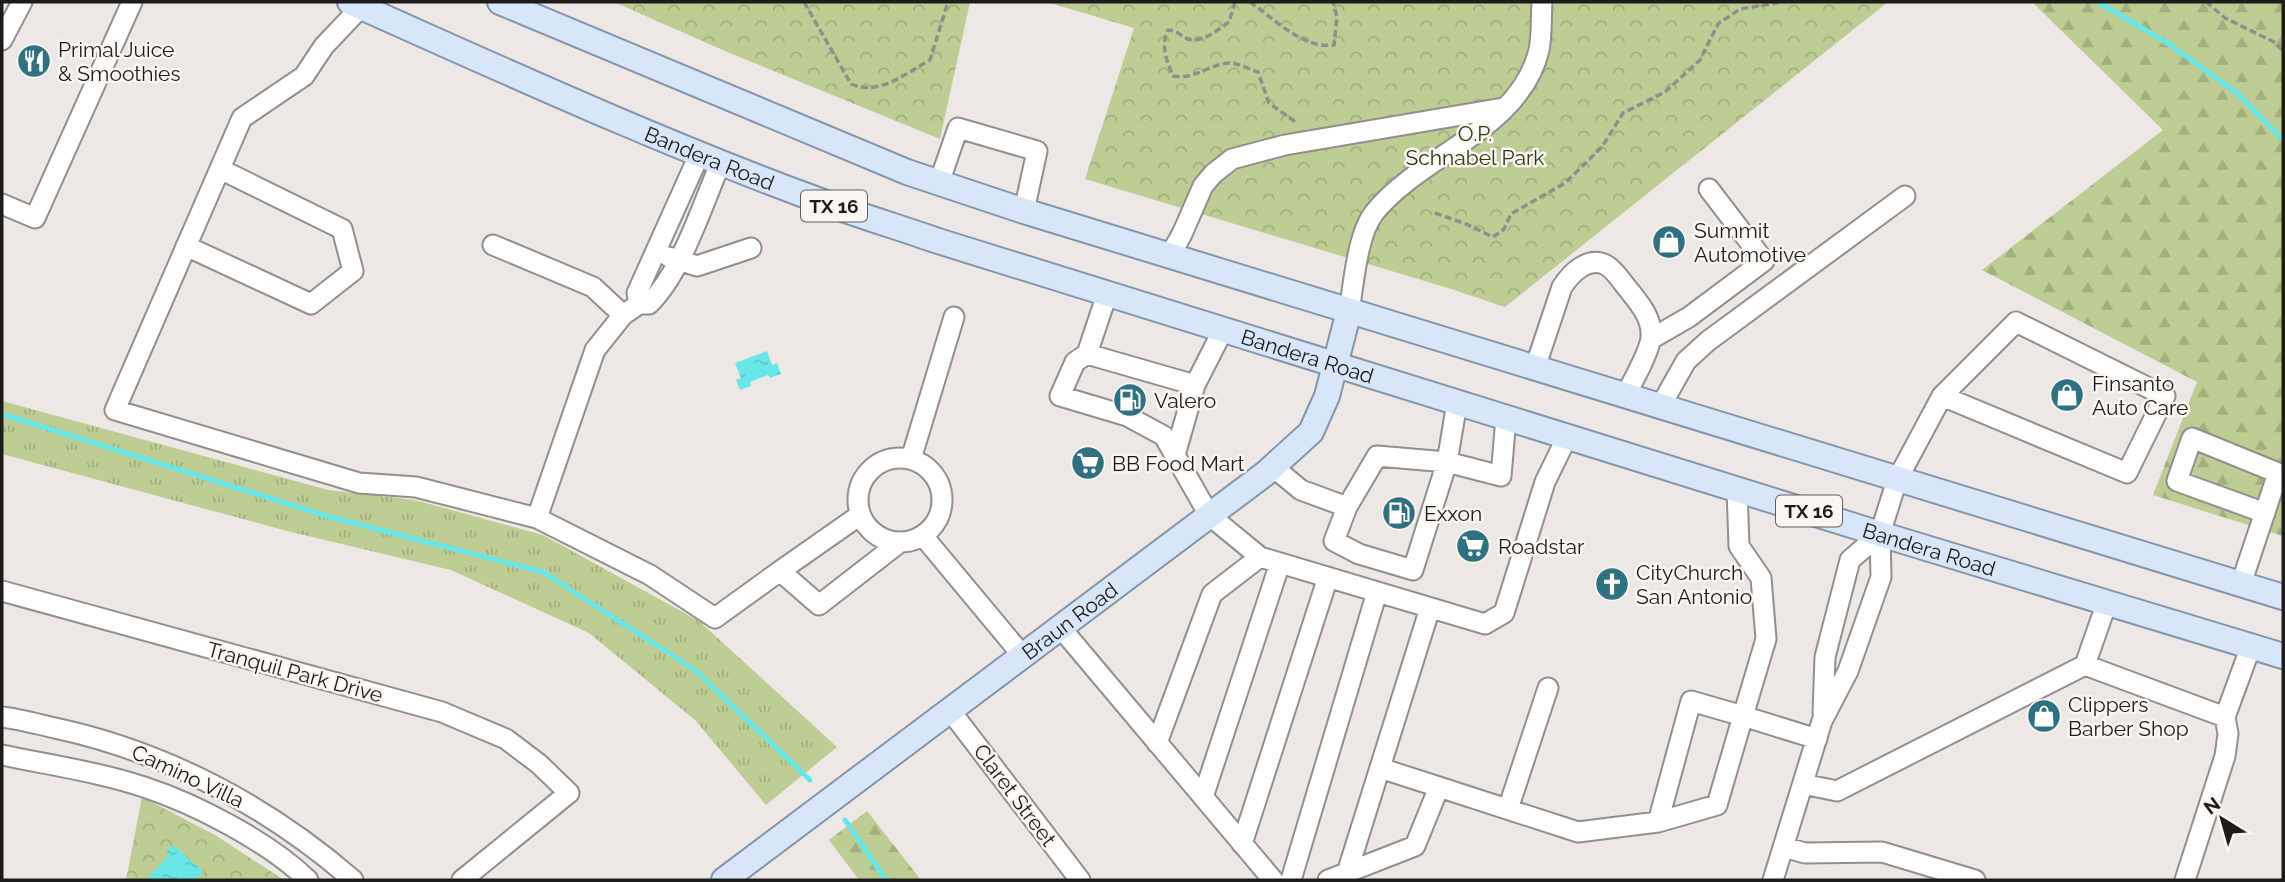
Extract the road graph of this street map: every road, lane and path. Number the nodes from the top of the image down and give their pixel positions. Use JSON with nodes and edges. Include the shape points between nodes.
{"nodes":[{"id":1,"x":22,"y":2,"type":"edge"},
{"id":2,"x":500,"y":2,"type":"edge"},
{"id":3,"x":804,"y":2,"type":"edge"},
{"id":4,"x":948,"y":2,"type":"edge"},
{"id":5,"x":1235,"y":2,"type":"edge"},
{"id":6,"x":1250,"y":2,"type":"edge"},
{"id":7,"x":1333,"y":2,"type":"edge"},
{"id":8,"x":1542,"y":2,"type":"edge"},
{"id":9,"x":1782,"y":2,"type":"edge"},
{"id":10,"x":2206,"y":2,"type":"edge"},
{"id":11,"x":130,"y":3,"type":"edge"},
{"id":12,"x":355,"y":4,"type":"edge"},
{"id":13,"x":2,"y":40,"type":"edge"},
{"id":14,"x":2283,"y":51,"type":"edge"},
{"id":15,"x":1503,"y":108,"type":"junction"},
{"id":16,"x":1318,"y":139,"type":"junction"},
{"id":17,"x":710,"y":158,"type":"junction"},
{"id":18,"x":220,"y":169,"type":"junction"},
{"id":19,"x":939,"y":183,"type":"junction"},
{"id":20,"x":1709,"y":189,"type":"dead end"},
{"id":21,"x":1905,"y":196,"type":"dead end"},
{"id":22,"x":2,"y":204,"type":"edge"},
{"id":23,"x":1024,"y":212,"type":"junction"},
{"id":24,"x":1435,"y":213,"type":"dead end"},
{"id":25,"x":493,"y":245,"type":"dead end"},
{"id":26,"x":186,"y":246,"type":"junction"},
{"id":27,"x":751,"y":248,"type":"dead end"},
{"id":28,"x":657,"y":252,"type":"junction"},
{"id":29,"x":1169,"y":257,"type":"junction"},
{"id":30,"x":679,"y":261,"type":"junction"},
{"id":31,"x":1107,"y":293,"type":"junction"},
{"id":32,"x":631,"y":309,"type":"junction"},
{"id":33,"x":1349,"y":311,"type":"junction"},
{"id":34,"x":954,"y":317,"type":"dead end"},
{"id":35,"x":1223,"y":330,"type":"junction"},
{"id":36,"x":1651,"y":339,"type":"junction"},
{"id":37,"x":1087,"y":354,"type":"junction"},
{"id":38,"x":1335,"y":365,"type":"junction"},
{"id":39,"x":1535,"y":369,"type":"junction"},
{"id":40,"x":1195,"y":385,"type":"junction"},
{"id":41,"x":1625,"y":396,"type":"junction"},
{"id":42,"x":1942,"y":396,"type":"junction"},
{"id":43,"x":1457,"y":402,"type":"junction"},
{"id":44,"x":1660,"y":407,"type":"junction"},
{"id":45,"x":1506,"y":418,"type":"junction"},
{"id":46,"x":1567,"y":437,"type":"junction"},
{"id":47,"x":1175,"y":455,"type":"junction"},
{"id":48,"x":911,"y":458,"type":"junction"},
{"id":49,"x":1447,"y":462,"type":"junction"},
{"id":50,"x":1273,"y":467,"type":"junction"},
{"id":51,"x":1897,"y":480,"type":"junction"},
{"id":52,"x":1737,"y":489,"type":"junction"},
{"id":53,"x":1346,"y":507,"type":"junction"},
{"id":54,"x":2264,"y":513,"type":"junction"},
{"id":55,"x":860,"y":514,"type":"junction"},
{"id":56,"x":1209,"y":515,"type":"junction"},
{"id":57,"x":537,"y":518,"type":"junction"},
{"id":58,"x":1880,"y":534,"type":"junction"},
{"id":59,"x":923,"y":536,"type":"junction"},
{"id":60,"x":899,"y":543,"type":"junction"},
{"id":61,"x":1260,"y":557,"type":"junction"},
{"id":62,"x":1280,"y":563,"type":"junction"},
{"id":63,"x":780,"y":571,"type":"junction"},
{"id":64,"x":1328,"y":577,"type":"junction"},
{"id":65,"x":2241,"y":584,"type":"junction"},
{"id":66,"x":2,"y":591,"type":"edge"},
{"id":67,"x":1377,"y":592,"type":"junction"},
{"id":68,"x":2283,"y":597,"type":"edge"},
{"id":69,"x":2107,"y":602,"type":"junction"},
{"id":70,"x":1430,"y":608,"type":"junction"},
{"id":71,"x":1060,"y":627,"type":"junction"},
{"id":72,"x":2251,"y":646,"type":"junction"},
{"id":73,"x":1022,"y":655,"type":"junction"},
{"id":74,"x":2283,"y":656,"type":"edge"},
{"id":75,"x":2085,"y":665,"type":"junction"},
{"id":76,"x":1548,"y":688,"type":"dead end"},
{"id":77,"x":949,"y":709,"type":"junction"},
{"id":78,"x":1743,"y":716,"type":"junction"},
{"id":79,"x":2225,"y":717,"type":"junction"},
{"id":80,"x":5,"y":718,"type":"edge"},
{"id":81,"x":1819,"y":730,"type":"junction"},
{"id":82,"x":2,"y":737,"type":"edge"},
{"id":83,"x":1157,"y":743,"type":"junction"},
{"id":84,"x":2,"y":755,"type":"edge"},
{"id":85,"x":1380,"y":768,"type":"junction"},
{"id":86,"x":1803,"y":784,"type":"junction"},
{"id":87,"x":1439,"y":787,"type":"junction"},
{"id":88,"x":1203,"y":797,"type":"junction"},
{"id":89,"x":1508,"y":809,"type":"junction"},
{"id":90,"x":1658,"y":822,"type":"junction"},
{"id":91,"x":1242,"y":844,"type":"junction"},
{"id":92,"x":1784,"y":847,"type":"junction"},
{"id":93,"x":1347,"y":873,"type":"junction"},
{"id":94,"x":308,"y":880,"type":"edge"},
{"id":95,"x":354,"y":880,"type":"edge"},
{"id":96,"x":462,"y":880,"type":"edge"},
{"id":97,"x":724,"y":880,"type":"edge"},
{"id":98,"x":1080,"y":880,"type":"edge"},
{"id":99,"x":1273,"y":880,"type":"edge"},
{"id":100,"x":1291,"y":880,"type":"edge"},
{"id":101,"x":1328,"y":880,"type":"edge"},
{"id":102,"x":1773,"y":880,"type":"edge"},
{"id":103,"x":1975,"y":880,"type":"edge"},
{"id":104,"x":2185,"y":880,"type":"edge"}],
"edges":[{"from":1,"to":13,"type":"street"},
{"from":2,"to":19,"type":"main road","number":"TX 16"},
{"from":3,"to":4,"type":"path","via":[[851,84],[877,89],[930,60]]},
{"from":5,"to":16,"type":"path","via":[[1229,22],[1205,38],[1188,39],[1168,30],[1165,56],[1173,76],[1186,78],[1231,63],[1258,72],[1269,103]]},
{"from":6,"to":7,"type":"path","via":[[1307,41],[1328,46],[1334,45],[1337,17]]},
{"from":8,"to":15,"type":"street","via":[[1539,49],[1531,72]]},
{"from":9,"to":24,"type":"path","via":[[1740,9],[1718,24],[1700,60],[1665,92],[1623,113],[1602,148],[1565,183],[1511,214],[1504,229],[1493,237]]},
{"from":10,"to":14,"type":"path"},
{"from":11,"to":22,"type":"street","via":[[36,218]]},
{"from":12,"to":17,"type":"main road","name":"Bandera Road","number":"TX 16"},
{"from":12,"to":18,"type":"street","via":[[304,76],[242,118]]},
{"from":15,"to":16,"type":"street"},
{"from":15,"to":33,"type":"street","via":[[1373,214],[1363,237]]},
{"from":16,"to":29,"type":"street","via":[[1232,159],[1213,174]]},
{"from":17,"to":28,"type":"street"},
{"from":17,"to":30,"type":"street"},
{"from":17,"to":31,"type":"main road","name":"Bandera Road","number":"TX 16","via":[[935,240]]},
{"from":18,"to":26,"type":"street"},
{"from":18,"to":26,"type":"street","via":[[342,229],[354,271],[311,304]]},
{"from":19,"to":23,"type":"main road","number":"TX 16"},
{"from":19,"to":23,"type":"street","via":[[958,128],[1037,151]]},
{"from":20,"to":36,"type":"street","via":[[1764,261]]},
{"from":21,"to":44,"type":"street","via":[[1708,341],[1686,361]]},
{"from":23,"to":29,"type":"main road","number":"TX 16"},
{"from":25,"to":32,"type":"street","via":[[593,287]]},
{"from":26,"to":57,"type":"street","via":[[115,410],[359,484],[416,487]]},
{"from":27,"to":30,"type":"street","via":[[697,266]]},
{"from":28,"to":30,"type":"street"},
{"from":28,"to":32,"type":"street"},
{"from":29,"to":33,"type":"main road","number":"TX 16"},
{"from":30,"to":32,"type":"street","via":[[663,291],[649,304]]},
{"from":31,"to":35,"type":"main road","name":"Bandera Road","number":"TX 16"},
{"from":31,"to":37,"type":"street"},
{"from":32,"to":57,"type":"street","via":[[595,349]]},
{"from":33,"to":38,"type":"main road","name":"Braun Road"},
{"from":33,"to":39,"type":"main road","number":"TX 16"},
{"from":34,"to":48,"type":"street"},
{"from":35,"to":38,"type":"main road","name":"Bandera Road","number":"TX 16"},
{"from":35,"to":40,"type":"street"},
{"from":36,"to":39,"type":"street","via":[[1643,308],[1608,265],[1596,262],[1569,276],[1562,287]]},
{"from":36,"to":41,"type":"street"},
{"from":37,"to":40,"type":"street"},
{"from":37,"to":47,"type":"street","via":[[1074,362],[1060,396],[1126,416],[1164,436]]},
{"from":38,"to":43,"type":"main road","name":"Bandera Road","number":"TX 16"},
{"from":38,"to":50,"type":"main road","name":"Braun Road","via":[[1311,432]]},
{"from":39,"to":41,"type":"main road","number":"TX 16"},
{"from":40,"to":47,"type":"street"},
{"from":41,"to":44,"type":"main road","number":"TX 16"},
{"from":42,"to":42,"type":"street","via":[[2126,472],[2165,396],[2016,322]]},
{"from":42,"to":51,"type":"street"},
{"from":43,"to":45,"type":"main road","name":"Bandera Road","number":"TX 16"},
{"from":43,"to":49,"type":"street"},
{"from":44,"to":51,"type":"main road","number":"TX 16"},
{"from":45,"to":46,"type":"main road","name":"Bandera Road","number":"TX 16"},
{"from":45,"to":49,"type":"street","via":[[1501,476]]},
{"from":46,"to":52,"type":"main road","name":"Bandera Road","number":"TX 16"},
{"from":46,"to":70,"type":"street","via":[[1545,482],[1504,613],[1485,624]]},
{"from":47,"to":56,"type":"street"},
{"from":48,"to":55,"type":"street","via":[[885,460],[873,467],[859,489]]},
{"from":48,"to":59,"type":"street","via":[[924,464],[941,486],[940,514]]},
{"from":49,"to":53,"type":"street","via":[[1377,456]]},
{"from":49,"to":53,"type":"street","via":[[1413,570],[1359,554],[1334,541]]},
{"from":50,"to":53,"type":"street","via":[[1301,490]]},
{"from":50,"to":56,"type":"main road","name":"Braun Road"},
{"from":51,"to":58,"type":"street"},
{"from":51,"to":65,"type":"main road","number":"TX 16"},
{"from":52,"to":58,"type":"main road","name":"Bandera Road","number":"TX 16"},
{"from":52,"to":78,"type":"street","via":[[1738,546],[1761,578],[1766,639]]},
{"from":54,"to":54,"type":"street","via":[[2278,472],[2192,438],[2177,481]]},
{"from":54,"to":65,"type":"street"},
{"from":55,"to":60,"type":"street","via":[[875,534]]},
{"from":55,"to":63,"type":"street"},
{"from":56,"to":61,"type":"street"},
{"from":56,"to":71,"type":"main road","name":"Braun Road"},
{"from":57,"to":63,"type":"street","via":[[650,575],[715,618]]},
{"from":58,"to":69,"type":"main road","name":"Bandera Road","number":"TX 16"},
{"from":58,"to":81,"type":"street","via":[[1881,577],[1847,671]]},
{"from":58,"to":81,"type":"street","via":[[1850,560],[1825,657]]},
{"from":59,"to":60,"type":"street"},
{"from":59,"to":73,"type":"street"},
{"from":60,"to":63,"type":"street","via":[[819,605]]},
{"from":61,"to":62,"type":"street"},
{"from":61,"to":83,"type":"street","via":[[1212,594]]},
{"from":62,"to":64,"type":"street"},
{"from":62,"to":88,"type":"street"},
{"from":64,"to":67,"type":"street"},
{"from":64,"to":91,"type":"street"},
{"from":65,"to":68,"type":"main road","number":"TX 16"},
{"from":66,"to":96,"type":"street","name":"Tranquil Park Drive","via":[[464,720],[506,738],[569,793]]},
{"from":67,"to":70,"type":"street"},
{"from":67,"to":100,"type":"street"},
{"from":69,"to":72,"type":"main road","name":"Bandera Road","number":"TX 16"},
{"from":69,"to":75,"type":"street"},
{"from":70,"to":85,"type":"street"},
{"from":71,"to":73,"type":"main road","name":"Braun Road"},
{"from":71,"to":83,"type":"street"},
{"from":72,"to":74,"type":"main road","name":"Bandera Road","number":"TX 16"},
{"from":72,"to":79,"type":"street"},
{"from":73,"to":77,"type":"main road","name":"Braun Road"},
{"from":75,"to":79,"type":"street"},
{"from":75,"to":86,"type":"street","via":[[1837,791]]},
{"from":76,"to":89,"type":"street"},
{"from":77,"to":97,"type":"main road","name":"Braun Road"},
{"from":77,"to":98,"type":"street","name":"Claret Street"},
{"from":78,"to":81,"type":"street"},
{"from":78,"to":90,"type":"street","via":[[1717,805]]},
{"from":78,"to":90,"type":"street","via":[[1691,701]]},
{"from":79,"to":104,"type":"street","via":[[2225,756]]},
{"from":80,"to":82,"type":"street"},
{"from":80,"to":95,"type":"street","name":"Camino Villa","via":[[126,746],[211,783],[317,849]]},
{"from":81,"to":86,"type":"street"},
{"from":83,"to":88,"type":"street"},
{"from":84,"to":94,"type":"street","name":"Camino Villa","via":[[144,787],[251,838]]},
{"from":85,"to":87,"type":"street"},
{"from":85,"to":93,"type":"street"},
{"from":86,"to":92,"type":"street"},
{"from":87,"to":89,"type":"street"},
{"from":87,"to":93,"type":"street","via":[[1415,846]]},
{"from":88,"to":91,"type":"street"},
{"from":89,"to":90,"type":"street","via":[[1578,832]]},
{"from":91,"to":99,"type":"street"},
{"from":92,"to":102,"type":"street"},
{"from":92,"to":103,"type":"street","via":[[1805,853],[1882,852]]},
{"from":93,"to":101,"type":"street"}]}
